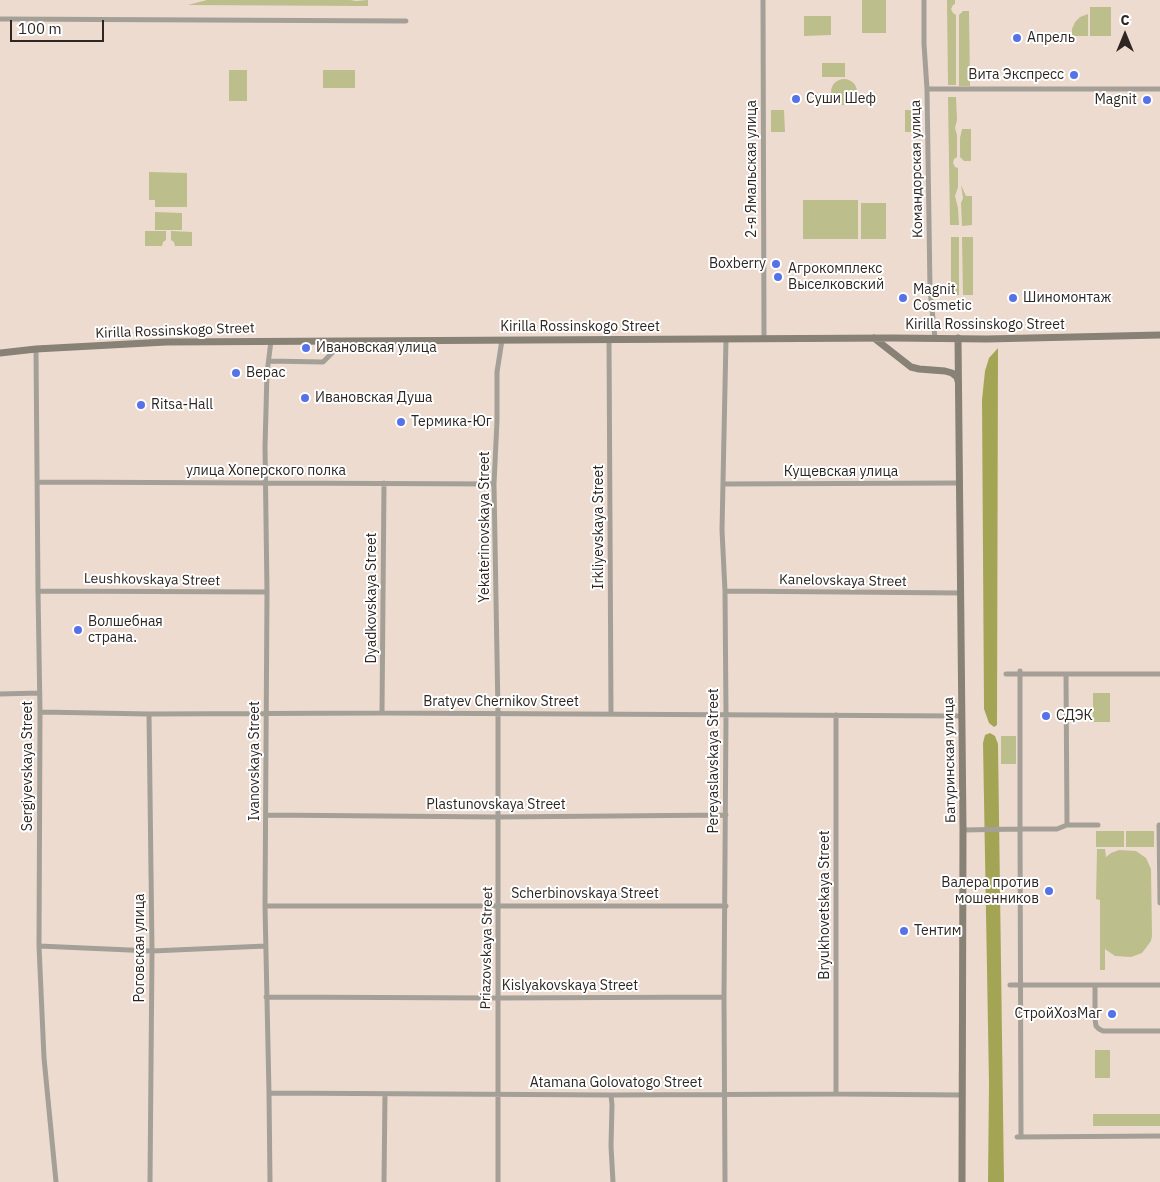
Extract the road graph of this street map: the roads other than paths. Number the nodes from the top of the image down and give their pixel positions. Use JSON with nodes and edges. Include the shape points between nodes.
{"nodes":[{"id":1,"x":763,"y":0,"type":"edge"},
{"id":2,"x":924,"y":0,"type":"edge"},
{"id":3,"x":0,"y":19,"type":"edge"},
{"id":4,"x":406,"y":21,"type":"dead end"},
{"id":5,"x":1160,"y":89,"type":"edge"},
{"id":6,"x":927,"y":90,"type":"junction"},
{"id":7,"x":1160,"y":335,"type":"edge"},
{"id":8,"x":873,"y":338,"type":"junction"},
{"id":9,"x":935,"y":338,"type":"junction"},
{"id":10,"x":958,"y":338,"type":"junction"},
{"id":11,"x":726,"y":339,"type":"junction"},
{"id":12,"x":764,"y":339,"type":"junction"},
{"id":13,"x":502,"y":340,"type":"junction"},
{"id":14,"x":609,"y":340,"type":"junction"},
{"id":15,"x":271,"y":341,"type":"junction"},
{"id":16,"x":332,"y":341,"type":"junction"},
{"id":17,"x":36,"y":350,"type":"junction"},
{"id":18,"x":0,"y":353,"type":"edge"},
{"id":19,"x":269,"y":361,"type":"junction"},
{"id":20,"x":958,"y":381,"type":"junction"},
{"id":21,"x":38,"y":482,"type":"junction"},
{"id":22,"x":266,"y":482,"type":"junction"},
{"id":23,"x":959,"y":483,"type":"junction"},
{"id":24,"x":384,"y":484,"type":"junction"},
{"id":25,"x":494,"y":484,"type":"junction"},
{"id":26,"x":723,"y":484,"type":"junction"},
{"id":27,"x":38,"y":590,"type":"junction"},
{"id":28,"x":725,"y":591,"type":"junction"},
{"id":29,"x":266,"y":592,"type":"junction"},
{"id":30,"x":960,"y":593,"type":"junction"},
{"id":31,"x":1020,"y":673,"type":"junction"},
{"id":32,"x":1006,"y":674,"type":"dead end"},
{"id":33,"x":1066,"y":674,"type":"junction"},
{"id":34,"x":1160,"y":674,"type":"edge"},
{"id":35,"x":40,"y":693,"type":"junction"},
{"id":36,"x":0,"y":694,"type":"edge"},
{"id":37,"x":40,"y":712,"type":"junction"},
{"id":38,"x":266,"y":713,"type":"junction"},
{"id":39,"x":382,"y":713,"type":"junction"},
{"id":40,"x":149,"y":714,"type":"junction"},
{"id":41,"x":498,"y":714,"type":"junction"},
{"id":42,"x":611,"y":714,"type":"junction"},
{"id":43,"x":726,"y":715,"type":"junction"},
{"id":44,"x":836,"y":716,"type":"junction"},
{"id":45,"x":962,"y":716,"type":"junction"},
{"id":46,"x":266,"y":815,"type":"junction"},
{"id":47,"x":726,"y":815,"type":"junction"},
{"id":48,"x":498,"y":817,"type":"junction"},
{"id":49,"x":1067,"y":825,"type":"junction"},
{"id":50,"x":1098,"y":825,"type":"dead end"},
{"id":51,"x":1159,"y":825,"type":"dead end"},
{"id":52,"x":1020,"y":829,"type":"junction"},
{"id":53,"x":963,"y":830,"type":"junction"},
{"id":54,"x":1160,"y":903,"type":"edge"},
{"id":55,"x":499,"y":905,"type":"junction"},
{"id":56,"x":265,"y":906,"type":"junction"},
{"id":57,"x":726,"y":906,"type":"junction"},
{"id":58,"x":39,"y":946,"type":"junction"},
{"id":59,"x":266,"y":946,"type":"junction"},
{"id":60,"x":152,"y":952,"type":"junction"},
{"id":61,"x":1010,"y":984,"type":"dead end"},
{"id":62,"x":1021,"y":984,"type":"junction"},
{"id":63,"x":1095,"y":984,"type":"junction"},
{"id":64,"x":1160,"y":985,"type":"edge"},
{"id":65,"x":266,"y":997,"type":"junction"},
{"id":66,"x":724,"y":997,"type":"junction"},
{"id":67,"x":497,"y":998,"type":"junction"},
{"id":68,"x":1160,"y":1031,"type":"edge"},
{"id":69,"x":269,"y":1093,"type":"junction"},
{"id":70,"x":385,"y":1094,"type":"junction"},
{"id":71,"x":498,"y":1094,"type":"junction"},
{"id":72,"x":725,"y":1094,"type":"junction"},
{"id":73,"x":836,"y":1094,"type":"junction"},
{"id":74,"x":612,"y":1095,"type":"junction"},
{"id":75,"x":963,"y":1095,"type":"junction"},
{"id":76,"x":1160,"y":1136,"type":"edge"},
{"id":77,"x":56,"y":1182,"type":"edge"},
{"id":78,"x":150,"y":1182,"type":"edge"},
{"id":79,"x":270,"y":1182,"type":"edge"},
{"id":80,"x":384,"y":1182,"type":"edge"},
{"id":81,"x":498,"y":1182,"type":"edge"},
{"id":82,"x":613,"y":1182,"type":"edge"},
{"id":83,"x":725,"y":1182,"type":"edge"},
{"id":84,"x":962,"y":1182,"type":"edge"}],
"edges":[{"from":1,"to":12,"type":"street","name":"2-я Ямальская улица"},
{"from":2,"to":6,"type":"street","name":"Командорская улица"},
{"from":3,"to":4,"type":"street"},
{"from":5,"to":6,"type":"street"},
{"from":6,"to":9,"type":"street","name":"Командорская улица","via":[[930,283]]},
{"from":7,"to":10,"type":"main road","name":"Kirilla Rossinskogo Street"},
{"from":8,"to":9,"type":"main road","name":"Kirilla Rossinskogo Street"},
{"from":8,"to":12,"type":"main road","name":"Kirilla Rossinskogo Street"},
{"from":8,"to":20,"type":"main road","via":[[912,367],[952,373]]},
{"from":9,"to":10,"type":"main road","name":"Kirilla Rossinskogo Street"},
{"from":10,"to":20,"type":"main road","name":"Батуринская улица"},
{"from":11,"to":12,"type":"main road","name":"Kirilla Rossinskogo Street"},
{"from":11,"to":14,"type":"main road","name":"Kirilla Rossinskogo Street"},
{"from":11,"to":26,"type":"street","name":"Pereyaslavskaya Street"},
{"from":13,"to":14,"type":"main road","name":"Kirilla Rossinskogo Street"},
{"from":13,"to":16,"type":"main road","name":"Kirilla Rossinskogo Street"},
{"from":13,"to":25,"type":"street","name":"Yekaterinovskaya Street","via":[[497,372]]},
{"from":14,"to":42,"type":"street","name":"Irkliyevskaya Street"},
{"from":15,"to":16,"type":"main road","name":"Kirilla Rossinskogo Street"},
{"from":15,"to":17,"type":"main road","name":"Kirilla Rossinskogo Street","via":[[143,343]]},
{"from":15,"to":19,"type":"street","name":"Ivanovskaya Street"},
{"from":16,"to":19,"type":"street","via":[[333,352],[323,362]]},
{"from":17,"to":18,"type":"main road","name":"Kirilla Rossinskogo Street"},
{"from":17,"to":21,"type":"street","name":"Sergiyevskaya Street"},
{"from":19,"to":22,"type":"street","name":"Ivanovskaya Street"},
{"from":20,"to":23,"type":"main road","name":"Батуринская улица"},
{"from":21,"to":22,"type":"street","name":"улица Хоперского полка"},
{"from":21,"to":27,"type":"street","name":"Sergiyevskaya Street"},
{"from":22,"to":24,"type":"street","name":"улица Хоперского полка"},
{"from":22,"to":29,"type":"street","name":"Ivanovskaya Street"},
{"from":23,"to":26,"type":"street","name":"Кущевская улица"},
{"from":23,"to":30,"type":"main road","name":"Батуринская улица"},
{"from":24,"to":25,"type":"street","name":"улица Хоперского полка"},
{"from":24,"to":39,"type":"street","name":"Dyadkovskaya Street"},
{"from":25,"to":41,"type":"street","name":"Yekaterinovskaya Street"},
{"from":26,"to":28,"type":"street","name":"Pereyaslavskaya Street"},
{"from":27,"to":29,"type":"street","name":"Leushkovskaya Street"},
{"from":27,"to":35,"type":"street","name":"Sergiyevskaya Street"},
{"from":28,"to":30,"type":"street","name":"Kanelovskaya Street"},
{"from":28,"to":43,"type":"street","name":"Pereyaslavskaya Street"},
{"from":29,"to":38,"type":"street","name":"Ivanovskaya Street"},
{"from":30,"to":45,"type":"main road","name":"Батуринская улица"},
{"from":31,"to":32,"type":"street"},
{"from":31,"to":33,"type":"street"},
{"from":31,"to":52,"type":"street"},
{"from":33,"to":34,"type":"street"},
{"from":33,"to":49,"type":"street"},
{"from":35,"to":36,"type":"street"},
{"from":35,"to":37,"type":"street","name":"Sergiyevskaya Street"},
{"from":37,"to":40,"type":"street","name":"Bratyev Chernikov Street"},
{"from":37,"to":58,"type":"street","name":"Sergiyevskaya Street"},
{"from":38,"to":39,"type":"street","name":"Bratyev Chernikov Street"},
{"from":38,"to":40,"type":"street","name":"Bratyev Chernikov Street"},
{"from":38,"to":46,"type":"street","name":"Ivanovskaya Street"},
{"from":39,"to":41,"type":"street","name":"Bratyev Chernikov Street"},
{"from":40,"to":60,"type":"street","name":"Роговская улица"},
{"from":41,"to":42,"type":"street","name":"Bratyev Chernikov Street"},
{"from":41,"to":48,"type":"street","name":"Priazovskaya Street"},
{"from":42,"to":43,"type":"street","name":"Bratyev Chernikov Street"},
{"from":43,"to":44,"type":"street","name":"Bratyev Chernikov Street"},
{"from":43,"to":47,"type":"street","name":"Pereyaslavskaya Street"},
{"from":44,"to":45,"type":"street","name":"Bratyev Chernikov Street"},
{"from":44,"to":73,"type":"street","name":"Bryukhovetskaya Street"},
{"from":45,"to":53,"type":"main road","name":"Батуринская улица"},
{"from":46,"to":48,"type":"street","name":"Plastunovskaya Street"},
{"from":46,"to":56,"type":"street","name":"Ivanovskaya Street"},
{"from":47,"to":48,"type":"street","name":"Plastunovskaya Street"},
{"from":47,"to":57,"type":"street","name":"Pereyaslavskaya Street"},
{"from":48,"to":55,"type":"street","name":"Priazovskaya Street"},
{"from":49,"to":50,"type":"street"},
{"from":49,"to":52,"type":"street","via":[[1057,829]]},
{"from":51,"to":54,"type":"street"},
{"from":52,"to":53,"type":"street"},
{"from":52,"to":62,"type":"street"},
{"from":53,"to":75,"type":"main road","name":"Батуринская улица"},
{"from":55,"to":56,"type":"street","name":"Scherbinovskaya Street"},
{"from":55,"to":57,"type":"street","name":"Scherbinovskaya Street"},
{"from":55,"to":67,"type":"street","name":"Priazovskaya Street"},
{"from":56,"to":59,"type":"street","name":"Ivanovskaya Street"},
{"from":57,"to":66,"type":"street","name":"Pereyaslavskaya Street"},
{"from":58,"to":60,"type":"street"},
{"from":58,"to":77,"type":"street","name":"Sergiyevskaya Street","via":[[44,1058]]},
{"from":59,"to":60,"type":"street"},
{"from":59,"to":65,"type":"street","name":"Ivanovskaya Street"},
{"from":60,"to":78,"type":"street","name":"Роговская улица"},
{"from":61,"to":62,"type":"street"},
{"from":62,"to":63,"type":"street"},
{"from":62,"to":76,"type":"street","via":[[1019,1137]]},
{"from":63,"to":64,"type":"street"},
{"from":63,"to":68,"type":"street","via":[[1095,1020],[1099,1030]]},
{"from":65,"to":67,"type":"street","name":"Kislyakovskaya Street"},
{"from":65,"to":69,"type":"street","name":"Ivanovskaya Street"},
{"from":66,"to":67,"type":"street","name":"Kislyakovskaya Street"},
{"from":66,"to":72,"type":"street","name":"Pereyaslavskaya Street"},
{"from":67,"to":71,"type":"street","name":"Priazovskaya Street"},
{"from":69,"to":70,"type":"street","name":"Atamana Golovatogo Street"},
{"from":69,"to":79,"type":"street","name":"Ivanovskaya Street"},
{"from":70,"to":71,"type":"street","name":"Atamana Golovatogo Street"},
{"from":70,"to":80,"type":"street"},
{"from":71,"to":74,"type":"street","name":"Atamana Golovatogo Street"},
{"from":71,"to":81,"type":"street","name":"Priazovskaya Street"},
{"from":72,"to":73,"type":"street","name":"Atamana Golovatogo Street"},
{"from":72,"to":74,"type":"street","name":"Atamana Golovatogo Street"},
{"from":72,"to":83,"type":"street","name":"Pereyaslavskaya Street"},
{"from":73,"to":75,"type":"street","name":"Atamana Golovatogo Street"},
{"from":74,"to":82,"type":"street"},
{"from":75,"to":84,"type":"main road","name":"Батуринская улица"}]}
